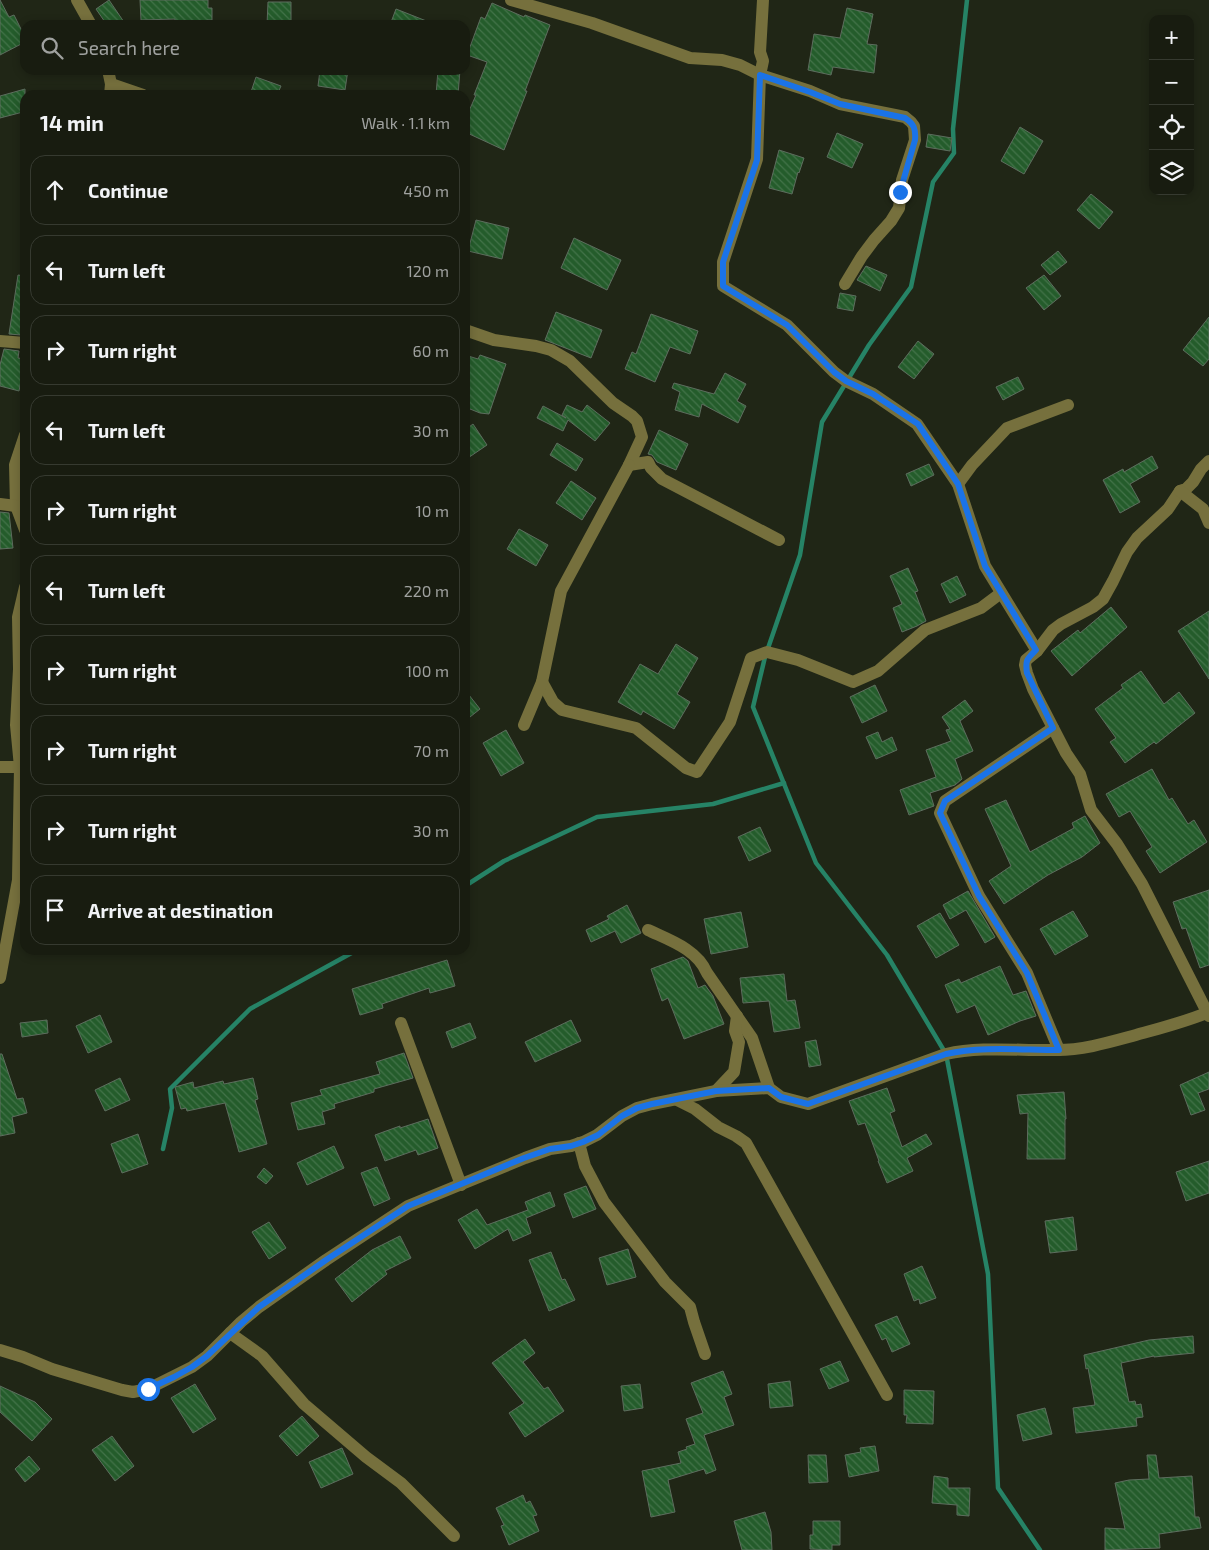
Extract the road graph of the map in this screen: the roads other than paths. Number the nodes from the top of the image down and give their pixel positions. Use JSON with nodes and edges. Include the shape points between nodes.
{"nodes":[{"id":1,"x":78,"y":0,"type":"edge"},
{"id":2,"x":511,"y":0,"type":"edge"},
{"id":3,"x":763,"y":0,"type":"edge"},
{"id":4,"x":88,"y":20,"type":"edge"},
{"id":5,"x":108,"y":75,"type":"edge"},
{"id":6,"x":760,"y":75,"type":"junction"},
{"id":7,"x":110,"y":90,"type":"edge"},
{"id":8,"x":845,"y":284,"type":"dead end"},
{"id":9,"x":470,"y":332,"type":"edge"},
{"id":10,"x":0,"y":341,"type":"edge"},
{"id":11,"x":20,"y":343,"type":"edge"},
{"id":12,"x":1068,"y":405,"type":"dead end"},
{"id":13,"x":20,"y":450,"type":"edge"},
{"id":14,"x":1209,"y":462,"type":"edge"},
{"id":15,"x":629,"y":465,"type":"junction"},
{"id":16,"x":958,"y":484,"type":"junction"},
{"id":17,"x":1180,"y":491,"type":"junction"},
{"id":18,"x":0,"y":504,"type":"edge"},
{"id":19,"x":16,"y":506,"type":"junction"},
{"id":20,"x":20,"y":517,"type":"edge"},
{"id":21,"x":1209,"y":523,"type":"edge"},
{"id":22,"x":779,"y":540,"type":"dead end"},
{"id":23,"x":1001,"y":593,"type":"junction"},
{"id":24,"x":20,"y":608,"type":"edge"},
{"id":25,"x":20,"y":643,"type":"edge"},
{"id":26,"x":1036,"y":650,"type":"junction"},
{"id":27,"x":542,"y":682,"type":"junction"},
{"id":28,"x":20,"y":688,"type":"edge"},
{"id":29,"x":524,"y":725,"type":"dead end"},
{"id":30,"x":1053,"y":728,"type":"junction"},
{"id":31,"x":0,"y":767,"type":"edge"},
{"id":32,"x":20,"y":767,"type":"junction"},
{"id":33,"x":648,"y":930,"type":"dead end"},
{"id":34,"x":0,"y":978,"type":"edge"},
{"id":35,"x":1208,"y":1014,"type":"edge"},
{"id":36,"x":737,"y":1016,"type":"junction"},
{"id":37,"x":401,"y":1023,"type":"dead end"},
{"id":38,"x":1059,"y":1050,"type":"junction"},
{"id":39,"x":769,"y":1088,"type":"junction"},
{"id":40,"x":716,"y":1091,"type":"junction"},
{"id":41,"x":677,"y":1100,"type":"junction"},
{"id":42,"x":579,"y":1143,"type":"junction"},
{"id":43,"x":461,"y":1185,"type":"junction"},
{"id":44,"x":230,"y":1334,"type":"junction"},
{"id":45,"x":0,"y":1350,"type":"edge"},
{"id":46,"x":705,"y":1354,"type":"dead end"},
{"id":47,"x":887,"y":1395,"type":"dead end"},
{"id":48,"x":454,"y":1536,"type":"dead end"}],
"edges":[{"from":1,"to":4,"type":"street"},
{"from":2,"to":6,"type":"street","via":[[592,22],[690,58],[722,60]]},
{"from":3,"to":6,"type":"street"},
{"from":5,"to":7,"type":"street"},
{"from":6,"to":8,"type":"street","via":[[840,104],[905,118],[914,126],[915,140],[902,180],[898,208]]},
{"from":6,"to":16,"type":"street","via":[[757,160],[723,262],[723,286],[787,325],[846,381],[873,394],[918,424]]},
{"from":9,"to":15,"type":"street","via":[[494,340],[551,350],[570,361],[637,421],[642,436]]},
{"from":10,"to":11,"type":"street"},
{"from":12,"to":16,"type":"street","via":[[1007,428]]},
{"from":13,"to":19,"type":"street","via":[[15,465]]},
{"from":14,"to":17,"type":"street","via":[[1193,482]]},
{"from":15,"to":22,"type":"street","via":[[648,462],[662,479]]},
{"from":15,"to":27,"type":"street","via":[[561,591]]},
{"from":16,"to":23,"type":"street","via":[[985,566]]},
{"from":17,"to":21,"type":"street","via":[[1203,509]]},
{"from":17,"to":26,"type":"street","via":[[1168,509],[1127,552],[1103,600],[1061,624]]},
{"from":18,"to":19,"type":"street"},
{"from":19,"to":20,"type":"street"},
{"from":23,"to":26,"type":"street"},
{"from":23,"to":27,"type":"street","via":[[981,608],[925,630],[878,671],[853,682],[798,660],[767,652],[751,658],[730,722],[697,772],[686,768],[636,728],[562,710],[553,702]]},
{"from":24,"to":25,"type":"street"},
{"from":26,"to":30,"type":"street","via":[[1025,665]]},
{"from":27,"to":29,"type":"street"},
{"from":28,"to":32,"type":"street","via":[[16,725]]},
{"from":30,"to":35,"type":"street","via":[[1080,774],[1091,810],[1142,884]]},
{"from":30,"to":38,"type":"street","via":[[945,801],[940,813],[979,896],[1027,973]]},
{"from":31,"to":32,"type":"street"},
{"from":32,"to":34,"type":"street","via":[[18,880]]},
{"from":33,"to":36,"type":"street","via":[[686,949],[703,963]]},
{"from":35,"to":38,"type":"street","via":[[1099,1045]]},
{"from":36,"to":39,"type":"street","via":[[752,1038]]},
{"from":36,"to":40,"type":"street","via":[[734,1072]]},
{"from":37,"to":43,"type":"street"},
{"from":38,"to":39,"type":"street","via":[[984,1049],[946,1054],[808,1104],[781,1097]]},
{"from":39,"to":40,"type":"street"},
{"from":40,"to":41,"type":"street"},
{"from":41,"to":42,"type":"street","via":[[637,1108],[598,1135]]},
{"from":41,"to":47,"type":"street","via":[[746,1143]]},
{"from":42,"to":43,"type":"street","via":[[550,1149]]},
{"from":42,"to":46,"type":"street","via":[[585,1166],[604,1202],[665,1282],[690,1308]]},
{"from":43,"to":44,"type":"street","via":[[408,1206],[386,1219],[275,1295]]},
{"from":44,"to":45,"type":"street","via":[[192,1367],[140,1392],[122,1390],[52,1369]]},
{"from":44,"to":48,"type":"street","via":[[262,1356],[304,1404],[401,1483]]}]}
